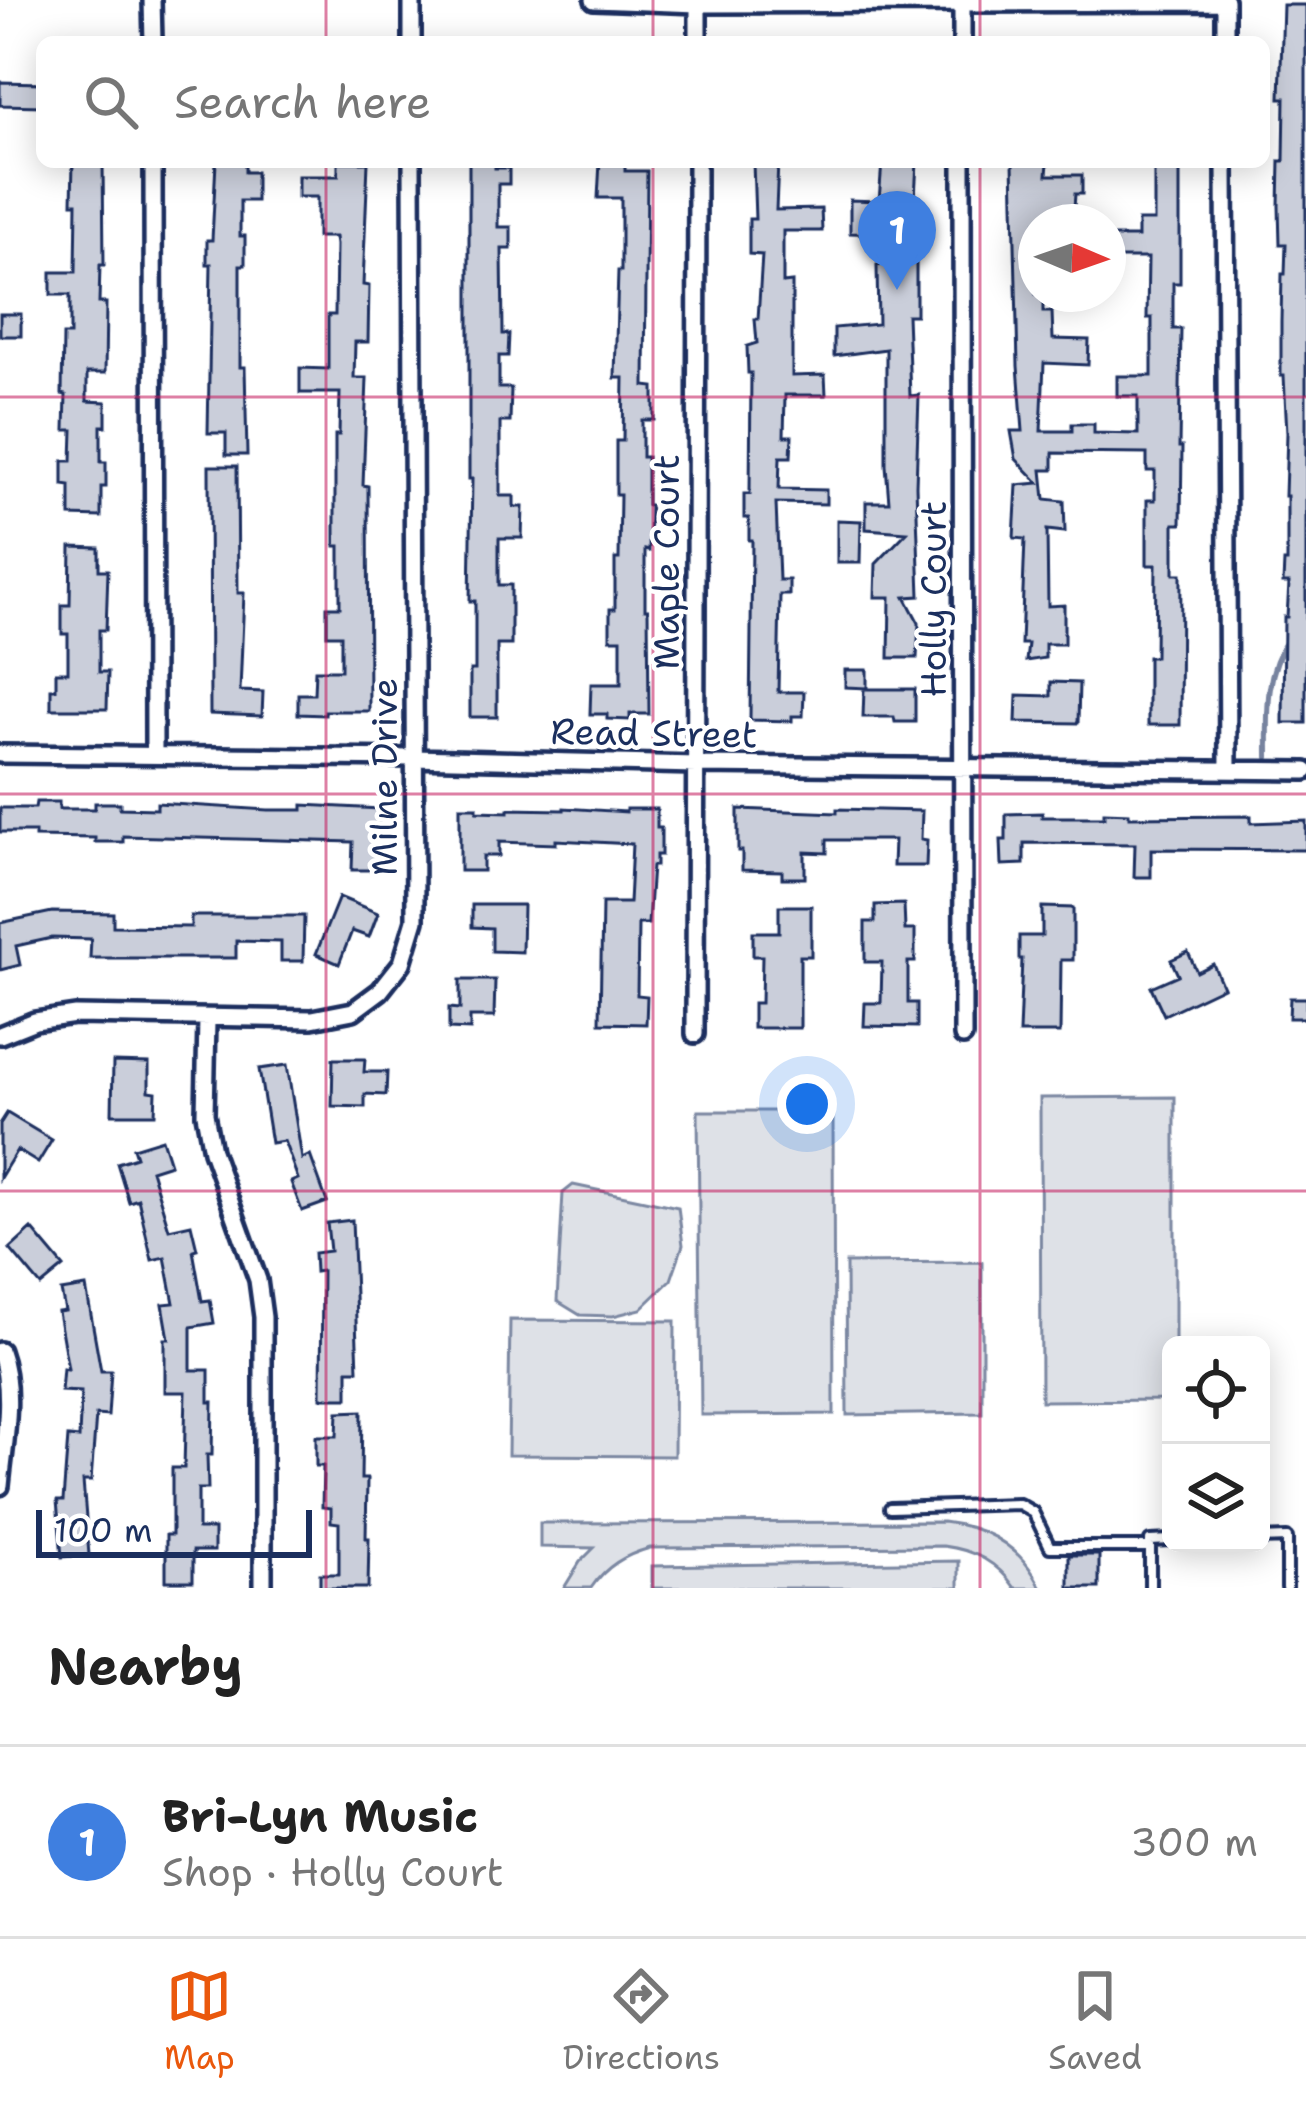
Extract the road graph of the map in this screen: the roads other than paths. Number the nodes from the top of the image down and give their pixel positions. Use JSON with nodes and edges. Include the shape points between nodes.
{"nodes":[{"id":1,"x":152,"y":0,"type":"edge"},
{"id":2,"x":412,"y":0,"type":"edge"},
{"id":3,"x":594,"y":0,"type":"edge"},
{"id":4,"x":1225,"y":1,"type":"edge"},
{"id":5,"x":962,"y":2,"type":"edge"},
{"id":6,"x":698,"y":4,"type":"junction"},
{"id":7,"x":153,"y":36,"type":"edge"},
{"id":8,"x":412,"y":36,"type":"edge"},
{"id":9,"x":698,"y":36,"type":"edge"},
{"id":10,"x":962,"y":36,"type":"edge"},
{"id":11,"x":1225,"y":36,"type":"edge"},
{"id":12,"x":153,"y":168,"type":"edge"},
{"id":13,"x":412,"y":168,"type":"edge"},
{"id":14,"x":697,"y":168,"type":"edge"},
{"id":15,"x":962,"y":168,"type":"edge"},
{"id":16,"x":1225,"y":168,"type":"edge"},
{"id":17,"x":0,"y":754,"type":"edge"},
{"id":18,"x":154,"y":754,"type":"junction"},
{"id":19,"x":413,"y":758,"type":"junction"},
{"id":20,"x":696,"y":765,"type":"junction"},
{"id":21,"x":964,"y":766,"type":"junction"},
{"id":22,"x":1228,"y":769,"type":"junction"},
{"id":23,"x":1306,"y":771,"type":"edge"},
{"id":24,"x":207,"y":1019,"type":"junction"},
{"id":25,"x":695,"y":1034,"type":"dead end"},
{"id":26,"x":0,"y":1035,"type":"edge"},
{"id":27,"x":963,"y":1036,"type":"dead end"},
{"id":28,"x":0,"y":1351,"type":"edge"},
{"id":29,"x":0,"y":1486,"type":"edge"},
{"id":30,"x":890,"y":1508,"type":"dead end"},
{"id":31,"x":1270,"y":1539,"type":"edge"},
{"id":32,"x":1162,"y":1540,"type":"edge"},
{"id":33,"x":1150,"y":1547,"type":"junction"},
{"id":34,"x":263,"y":1588,"type":"edge"},
{"id":35,"x":1150,"y":1588,"type":"edge"},
{"id":36,"x":1287,"y":1588,"type":"edge"}],
"edges":[{"from":1,"to":7,"type":"street"},
{"from":2,"to":8,"type":"street"},
{"from":3,"to":6,"type":"street"},
{"from":4,"to":5,"type":"street"},
{"from":4,"to":11,"type":"street"},
{"from":5,"to":6,"type":"street"},
{"from":5,"to":10,"type":"street"},
{"from":6,"to":9,"type":"street"},
{"from":12,"to":18,"type":"street"},
{"from":13,"to":19,"type":"street","name":"Milne Drive"},
{"from":14,"to":20,"type":"street","name":"Maple Court"},
{"from":15,"to":21,"type":"street","name":"Holly Court"},
{"from":16,"to":22,"type":"street"},
{"from":17,"to":18,"type":"street","name":"Read Street"},
{"from":18,"to":19,"type":"street","name":"Read Street"},
{"from":19,"to":20,"type":"street","name":"Read Street"},
{"from":19,"to":24,"type":"street","name":"Milne Drive","via":[[415,920],[392,977],[353,1011]]},
{"from":20,"to":21,"type":"street","name":"Read Street"},
{"from":20,"to":25,"type":"street","name":"Maple Court"},
{"from":21,"to":22,"type":"street","name":"Read Street"},
{"from":21,"to":27,"type":"street","name":"Holly Court"},
{"from":22,"to":23,"type":"street","name":"Read Street"},
{"from":24,"to":26,"type":"street","name":"Milne Drive","via":[[75,1015]]},
{"from":24,"to":34,"type":"street","via":[[205,1114],[263,1318]]},
{"from":28,"to":29,"type":"street","via":[[7,1402]]},
{"from":30,"to":33,"type":"lane","via":[[1018,1504],[1033,1512],[1050,1547]]},
{"from":31,"to":36,"type":"lane","via":[[1287,1538]]},
{"from":32,"to":33,"type":"lane"},
{"from":33,"to":35,"type":"lane"}]}
